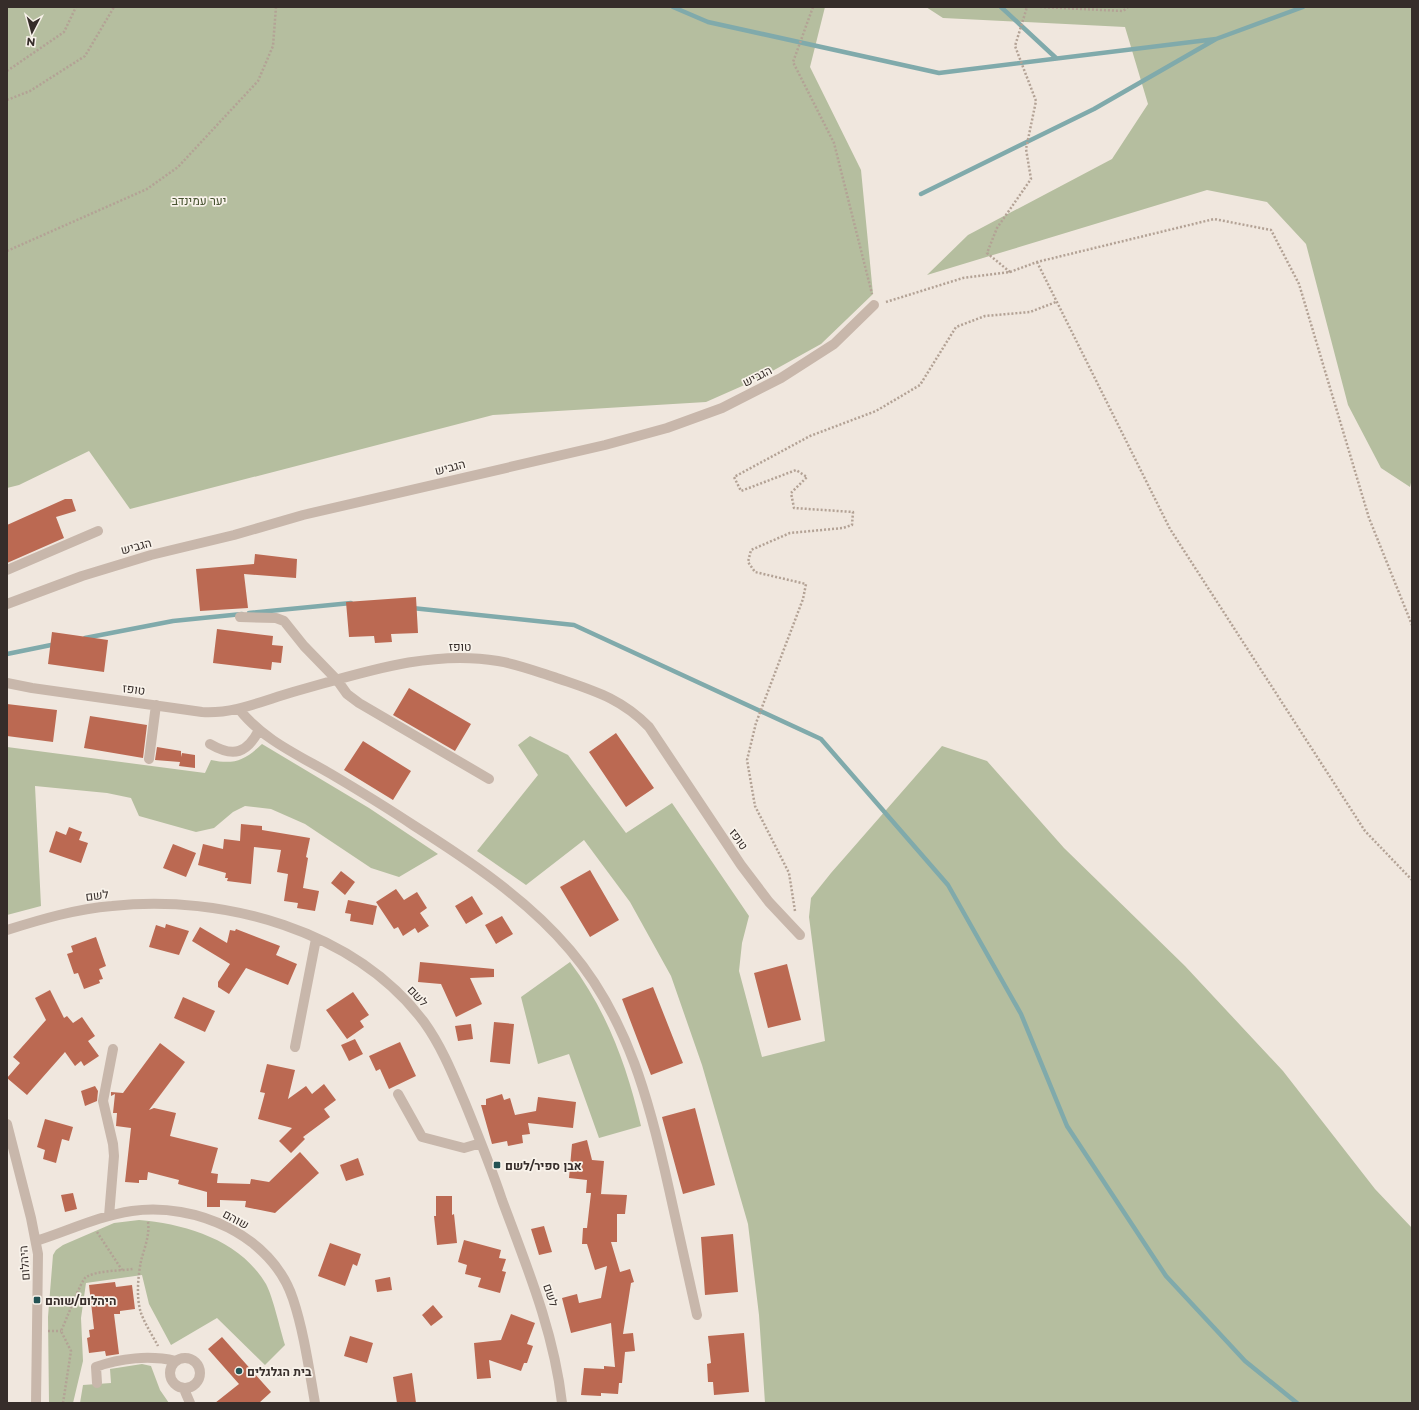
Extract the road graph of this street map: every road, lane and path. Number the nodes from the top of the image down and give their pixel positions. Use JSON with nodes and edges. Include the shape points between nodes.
{"nodes":[{"id":1,"x":76,"y":7,"type":"edge"},
{"id":2,"x":114,"y":7,"type":"edge"},
{"id":3,"x":276,"y":7,"type":"edge"},
{"id":4,"x":813,"y":7,"type":"edge"},
{"id":5,"x":1027,"y":7,"type":"edge"},
{"id":6,"x":1040,"y":7,"type":"edge"},
{"id":7,"x":1128,"y":7,"type":"edge"},
{"id":8,"x":7,"y":71,"type":"edge"},
{"id":9,"x":7,"y":100,"type":"edge"},
{"id":10,"x":7,"y":251,"type":"edge"},
{"id":11,"x":1037,"y":262,"type":"junction"},
{"id":12,"x":1010,"y":272,"type":"junction"},
{"id":13,"x":1056,"y":302,"type":"junction"},
{"id":14,"x":874,"y":305,"type":"junction"},
{"id":15,"x":98,"y":531,"type":"dead end"},
{"id":16,"x":7,"y":570,"type":"edge"},
{"id":17,"x":7,"y":604,"type":"edge"},
{"id":18,"x":240,"y":617,"type":"dead end"},
{"id":19,"x":1412,"y":625,"type":"edge"},
{"id":20,"x":337,"y":680,"type":"junction"},
{"id":21,"x":7,"y":683,"type":"edge"},
{"id":22,"x":156,"y":705,"type":"junction"},
{"id":23,"x":239,"y":709,"type":"junction"},
{"id":24,"x":260,"y":730,"type":"junction"},
{"id":25,"x":210,"y":744,"type":"dead end"},
{"id":26,"x":149,"y":759,"type":"dead end"},
{"id":27,"x":489,"y":780,"type":"dead end"},
{"id":28,"x":1412,"y":880,"type":"edge"},
{"id":29,"x":795,"y":912,"type":"dead end"},
{"id":30,"x":7,"y":930,"type":"edge"},
{"id":31,"x":800,"y":935,"type":"dead end"},
{"id":32,"x":316,"y":939,"type":"junction"},
{"id":33,"x":295,"y":1047,"type":"dead end"},
{"id":34,"x":113,"y":1049,"type":"dead end"},
{"id":35,"x":398,"y":1094,"type":"dead end"},
{"id":36,"x":7,"y":1124,"type":"edge"},
{"id":37,"x":481,"y":1143,"type":"junction"},
{"id":38,"x":146,"y":1210,"type":"junction"},
{"id":39,"x":109,"y":1216,"type":"junction"},
{"id":40,"x":90,"y":1222,"type":"junction"},
{"id":41,"x":36,"y":1241,"type":"junction"},
{"id":42,"x":133,"y":1269,"type":"dead end"},
{"id":43,"x":122,"y":1270,"type":"junction"},
{"id":44,"x":697,"y":1315,"type":"dead end"},
{"id":45,"x":164,"y":1359,"type":"junction"},
{"id":46,"x":176,"y":1361,"type":"junction"},
{"id":47,"x":97,"y":1383,"type":"dead end"},
{"id":48,"x":184,"y":1389,"type":"junction"},
{"id":49,"x":36,"y":1403,"type":"edge"},
{"id":50,"x":63,"y":1403,"type":"edge"},
{"id":51,"x":190,"y":1403,"type":"edge"},
{"id":52,"x":315,"y":1403,"type":"edge"},
{"id":53,"x":562,"y":1403,"type":"edge"}],
"edges":[{"from":1,"to":8,"type":"path","via":[[64,32]]},
{"from":2,"to":9,"type":"path","via":[[85,56],[30,91]]},
{"from":3,"to":10,"type":"path","via":[[273,46],[258,81],[178,166],[147,189]]},
{"from":4,"to":14,"type":"path","via":[[793,62],[834,143]]},
{"from":5,"to":12,"type":"path","via":[[1015,46],[1036,101],[1026,149],[1031,179],[998,228],[987,253]]},
{"from":6,"to":7,"type":"path","via":[[1123,11]]},
{"from":11,"to":12,"type":"path"},
{"from":11,"to":13,"type":"path"},
{"from":11,"to":19,"type":"path","via":[[1214,219],[1271,230],[1299,284],[1369,518]]},
{"from":12,"to":14,"type":"path","via":[[963,278]]},
{"from":13,"to":28,"type":"path","via":[[1170,530],[1365,831]]},
{"from":13,"to":29,"type":"path","via":[[1030,312],[985,316],[956,327],[920,385],[876,410],[810,436],[734,477],[740,491],[796,470],[806,477],[792,493],[794,508],[853,512],[852,525],[790,533],[751,550],[748,562],[755,572],[806,584],[803,599],[756,723],[747,760],[755,806],[789,873]]},
{"from":14,"to":17,"type":"street","name":"הגביש","via":[[834,344],[781,378],[722,408],[666,428],[605,445],[303,515],[70,580]]},
{"from":15,"to":16,"type":"street"},
{"from":18,"to":20,"type":"street","via":[[276,618],[284,621]]},
{"from":20,"to":23,"type":"street","name":"טופז"},
{"from":20,"to":27,"type":"street","via":[[347,694],[359,703]]},
{"from":20,"to":31,"type":"street","name":"טופז","via":[[371,670],[415,662],[475,658],[530,669],[590,688],[615,699],[635,713],[655,734],[745,871],[769,902]]},
{"from":21,"to":22,"type":"street","name":"טופז"},
{"from":22,"to":23,"type":"street","name":"טופז","via":[[211,712]]},
{"from":22,"to":26,"type":"street"},
{"from":23,"to":24,"type":"street"},
{"from":24,"to":25,"type":"street","via":[[253,742],[237,752],[228,752]]},
{"from":24,"to":44,"type":"street","via":[[482,872],[548,926],[589,974],[622,1032],[648,1104]]},
{"from":30,"to":32,"type":"street","name":"לשם","via":[[84,909],[172,904],[229,911],[282,925]]},
{"from":32,"to":33,"type":"street"},
{"from":32,"to":37,"type":"street","name":"לשם","via":[[348,956],[383,980],[424,1022],[445,1056]]},
{"from":34,"to":39,"type":"street","via":[[103,1101],[114,1156]]},
{"from":35,"to":37,"type":"street","via":[[422,1137],[464,1148]]},
{"from":36,"to":41,"type":"street","name":"היהלום"},
{"from":37,"to":53,"type":"street","name":"לשם","via":[[541,1305],[556,1362]]},
{"from":38,"to":39,"type":"street","name":"שוהם"},
{"from":38,"to":45,"type":"path","via":[[148,1226],[138,1284],[140,1312]]},
{"from":38,"to":52,"type":"street","name":"שוהם","via":[[173,1210],[207,1219],[239,1234],[266,1255],[277,1268],[293,1298]]},
{"from":39,"to":40,"type":"street","name":"שוהם"},
{"from":40,"to":41,"type":"street","name":"שוהם"},
{"from":40,"to":43,"type":"path"},
{"from":41,"to":49,"type":"street","name":"היהלום"},
{"from":42,"to":43,"type":"path"},
{"from":43,"to":50,"type":"path","via":[[85,1277],[80,1283],[62,1331],[71,1351]]},
{"from":45,"to":46,"type":"street"},
{"from":45,"to":47,"type":"street","via":[[136,1358],[96,1367]]},
{"from":46,"to":48,"type":"street","via":[[170,1370],[171,1379]]},
{"from":46,"to":48,"type":"street","via":[[182,1358],[192,1360],[200,1370],[197,1384]]},
{"from":48,"to":51,"type":"street"}]}
